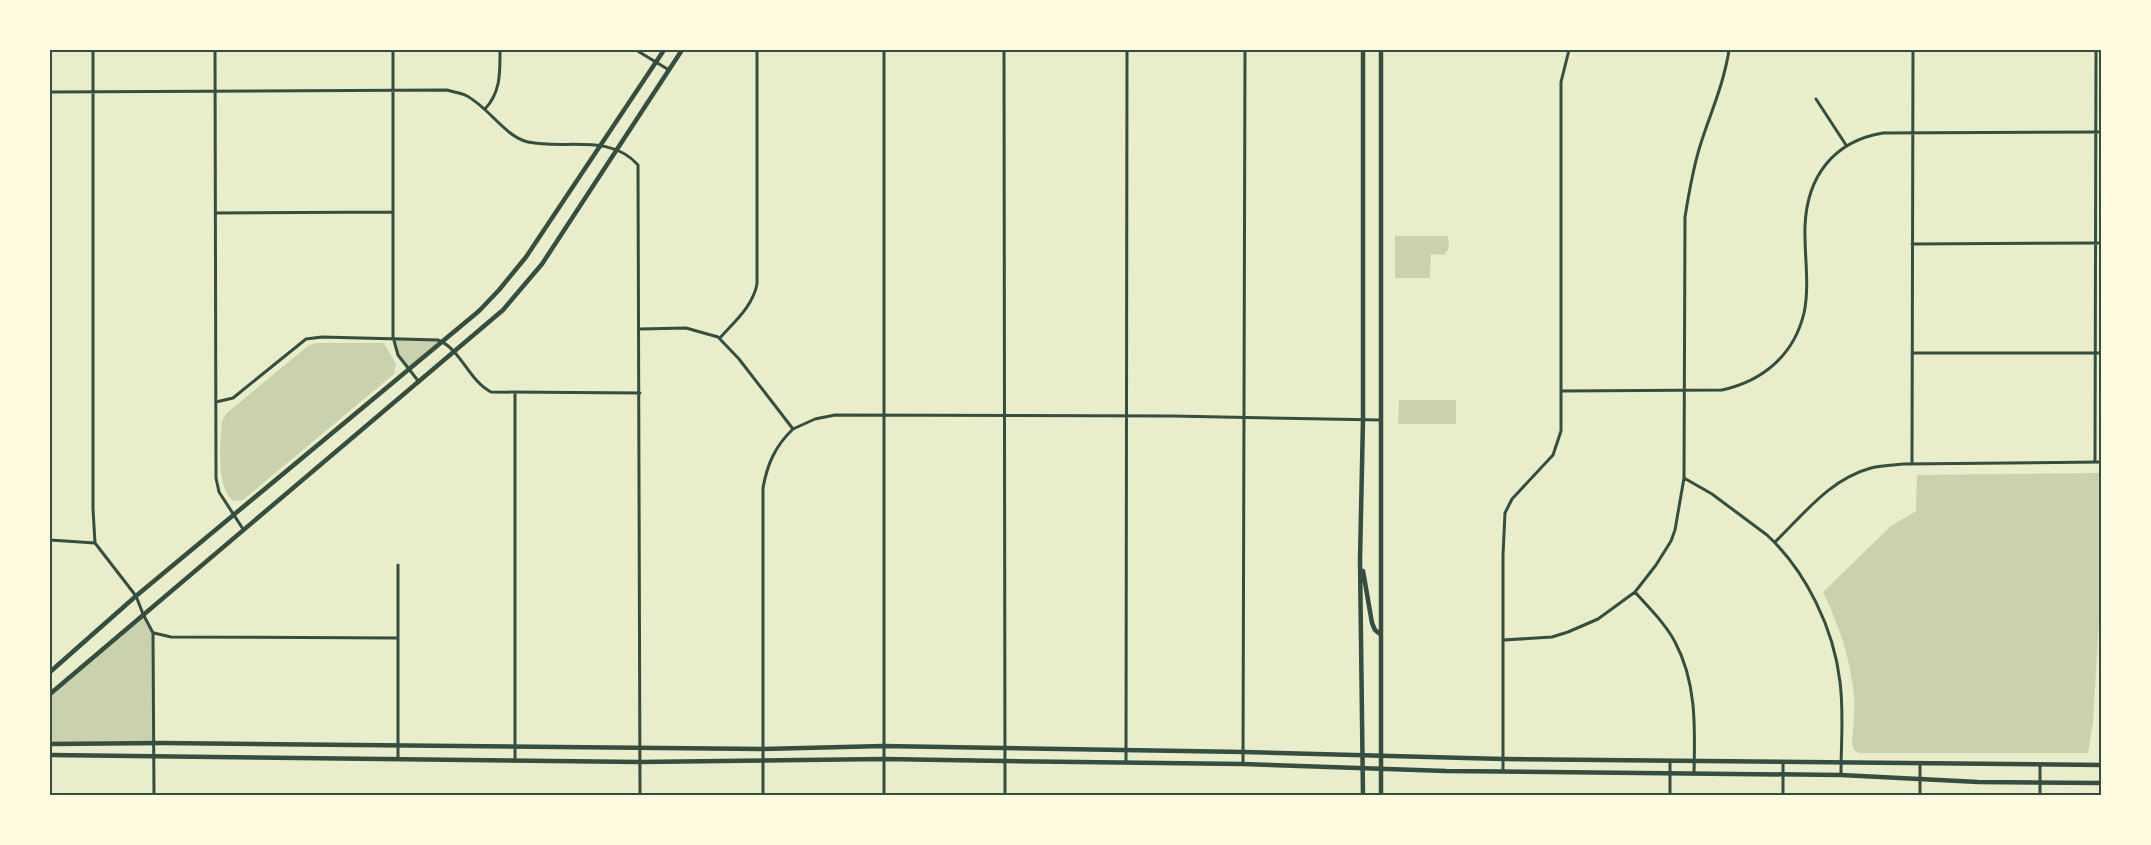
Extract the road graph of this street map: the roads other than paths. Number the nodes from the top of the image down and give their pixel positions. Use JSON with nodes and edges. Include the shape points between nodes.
{"nodes":[{"id":1,"x":93,"y":50,"type":"edge"},
{"id":2,"x":215,"y":50,"type":"edge"},
{"id":3,"x":393,"y":50,"type":"edge"},
{"id":4,"x":500,"y":50,"type":"edge"},
{"id":5,"x":636,"y":50,"type":"edge"},
{"id":6,"x":664,"y":50,"type":"edge"},
{"id":7,"x":682,"y":50,"type":"edge"},
{"id":8,"x":757,"y":50,"type":"edge"},
{"id":9,"x":884,"y":50,"type":"edge"},
{"id":10,"x":1004,"y":50,"type":"edge"},
{"id":11,"x":1127,"y":50,"type":"edge"},
{"id":12,"x":1245,"y":50,"type":"edge"},
{"id":13,"x":1364,"y":50,"type":"edge"},
{"id":14,"x":1382,"y":50,"type":"edge"},
{"id":15,"x":1569,"y":50,"type":"edge"},
{"id":16,"x":1729,"y":50,"type":"edge"},
{"id":17,"x":1913,"y":50,"type":"edge"},
{"id":18,"x":2096,"y":50,"type":"edge"},
{"id":19,"x":656,"y":62,"type":"junction"},
{"id":20,"x":669,"y":70,"type":"junction"},
{"id":21,"x":215,"y":91,"type":"junction"},
{"id":22,"x":394,"y":91,"type":"junction"},
{"id":23,"x":50,"y":92,"type":"edge"},
{"id":24,"x":93,"y":92,"type":"junction"},
{"id":25,"x":1816,"y":99,"type":"dead end"},
{"id":26,"x":484,"y":110,"type":"junction"},
{"id":27,"x":2096,"y":132,"type":"junction"},
{"id":28,"x":2102,"y":132,"type":"edge"},
{"id":29,"x":1912,"y":133,"type":"junction"},
{"id":30,"x":602,"y":145,"type":"junction"},
{"id":31,"x":1846,"y":145,"type":"junction"},
{"id":32,"x":617,"y":149,"type":"junction"},
{"id":33,"x":393,"y":212,"type":"junction"},
{"id":34,"x":216,"y":213,"type":"junction"},
{"id":35,"x":2096,"y":243,"type":"junction"},
{"id":36,"x":2102,"y":243,"type":"edge"},
{"id":37,"x":1912,"y":244,"type":"junction"},
{"id":38,"x":640,"y":329,"type":"junction"},
{"id":39,"x":393,"y":337,"type":"junction"},
{"id":40,"x":719,"y":339,"type":"junction"},
{"id":41,"x":442,"y":341,"type":"junction"},
{"id":42,"x":453,"y":352,"type":"junction"},
{"id":43,"x":2102,"y":352,"type":"edge"},
{"id":44,"x":1912,"y":353,"type":"junction"},
{"id":45,"x":2096,"y":353,"type":"junction"},
{"id":46,"x":408,"y":370,"type":"junction"},
{"id":47,"x":419,"y":381,"type":"junction"},
{"id":48,"x":1562,"y":391,"type":"junction"},
{"id":49,"x":1684,"y":391,"type":"junction"},
{"id":50,"x":515,"y":393,"type":"junction"},
{"id":51,"x":640,"y":393,"type":"junction"},
{"id":52,"x":216,"y":402,"type":"junction"},
{"id":53,"x":883,"y":416,"type":"junction"},
{"id":54,"x":1004,"y":416,"type":"junction"},
{"id":55,"x":1127,"y":416,"type":"junction"},
{"id":56,"x":1244,"y":418,"type":"junction"},
{"id":57,"x":1363,"y":419,"type":"junction"},
{"id":58,"x":1381,"y":420,"type":"junction"},
{"id":59,"x":793,"y":429,"type":"junction"},
{"id":60,"x":2095,"y":462,"type":"junction"},
{"id":61,"x":2102,"y":462,"type":"edge"},
{"id":62,"x":1912,"y":464,"type":"junction"},
{"id":63,"x":1684,"y":478,"type":"junction"},
{"id":64,"x":234,"y":516,"type":"junction"},
{"id":65,"x":244,"y":530,"type":"junction"},
{"id":66,"x":50,"y":540,"type":"edge"},
{"id":67,"x":1775,"y":542,"type":"junction"},
{"id":68,"x":95,"y":543,"type":"junction"},
{"id":69,"x":1360,"y":560,"type":"junction"},
{"id":70,"x":398,"y":565,"type":"dead end"},
{"id":71,"x":1635,"y":592,"type":"junction"},
{"id":72,"x":136,"y":596,"type":"junction"},
{"id":73,"x":143,"y":614,"type":"junction"},
{"id":74,"x":153,"y":633,"type":"junction"},
{"id":75,"x":1380,"y":634,"type":"junction"},
{"id":76,"x":398,"y":638,"type":"junction"},
{"id":77,"x":1504,"y":640,"type":"junction"},
{"id":78,"x":50,"y":672,"type":"edge"},
{"id":79,"x":50,"y":694,"type":"edge"},
{"id":80,"x":153,"y":743,"type":"junction"},
{"id":81,"x":50,"y":744,"type":"edge"},
{"id":82,"x":398,"y":745,"type":"junction"},
{"id":83,"x":884,"y":746,"type":"junction"},
{"id":84,"x":515,"y":747,"type":"junction"},
{"id":85,"x":640,"y":747,"type":"junction"},
{"id":86,"x":1005,"y":748,"type":"junction"},
{"id":87,"x":763,"y":749,"type":"junction"},
{"id":88,"x":1126,"y":750,"type":"junction"},
{"id":89,"x":1244,"y":752,"type":"junction"},
{"id":90,"x":1364,"y":754,"type":"junction"},
{"id":91,"x":50,"y":755,"type":"edge"},
{"id":92,"x":1382,"y":755,"type":"junction"},
{"id":93,"x":153,"y":756,"type":"junction"},
{"id":94,"x":398,"y":758,"type":"junction"},
{"id":95,"x":884,"y":759,"type":"junction"},
{"id":96,"x":1503,"y":759,"type":"junction"},
{"id":97,"x":515,"y":760,"type":"junction"},
{"id":98,"x":1005,"y":761,"type":"junction"},
{"id":99,"x":1670,"y":761,"type":"junction"},
{"id":100,"x":1695,"y":761,"type":"junction"},
{"id":101,"x":640,"y":762,"type":"junction"},
{"id":102,"x":763,"y":762,"type":"junction"},
{"id":103,"x":1783,"y":762,"type":"junction"},
{"id":104,"x":1126,"y":763,"type":"junction"},
{"id":105,"x":1243,"y":764,"type":"junction"},
{"id":106,"x":1841,"y":764,"type":"junction"},
{"id":107,"x":1920,"y":765,"type":"junction"},
{"id":108,"x":2102,"y":765,"type":"edge"},
{"id":109,"x":2040,"y":766,"type":"junction"},
{"id":110,"x":1363,"y":768,"type":"junction"},
{"id":111,"x":1382,"y":768,"type":"junction"},
{"id":112,"x":1503,"y":771,"type":"junction"},
{"id":113,"x":1694,"y":773,"type":"junction"},
{"id":114,"x":1670,"y":774,"type":"junction"},
{"id":115,"x":1783,"y":776,"type":"junction"},
{"id":116,"x":1841,"y":776,"type":"junction"},
{"id":117,"x":1920,"y":780,"type":"junction"},
{"id":118,"x":2040,"y":782,"type":"junction"},
{"id":119,"x":2102,"y":783,"type":"edge"},
{"id":120,"x":154,"y":795,"type":"edge"},
{"id":121,"x":640,"y":795,"type":"edge"},
{"id":122,"x":763,"y":795,"type":"edge"},
{"id":123,"x":884,"y":795,"type":"edge"},
{"id":124,"x":1005,"y":795,"type":"edge"},
{"id":125,"x":1363,"y":795,"type":"edge"},
{"id":126,"x":1382,"y":795,"type":"edge"},
{"id":127,"x":1670,"y":795,"type":"edge"},
{"id":128,"x":1783,"y":795,"type":"edge"},
{"id":129,"x":1920,"y":795,"type":"edge"},
{"id":130,"x":2040,"y":795,"type":"edge"}],
"edges":[{"from":1,"to":24,"type":"street"},
{"from":2,"to":21,"type":"street"},
{"from":3,"to":22,"type":"street"},
{"from":4,"to":26,"type":"street","via":[[499,85],[493,101]]},
{"from":5,"to":19,"type":"street"},
{"from":6,"to":19,"type":"street"},
{"from":7,"to":20,"type":"street"},
{"from":8,"to":40,"type":"street","via":[[757,284],[746,309]]},
{"from":9,"to":53,"type":"street"},
{"from":10,"to":54,"type":"street"},
{"from":11,"to":55,"type":"street"},
{"from":12,"to":56,"type":"street"},
{"from":13,"to":57,"type":"street"},
{"from":14,"to":58,"type":"street"},
{"from":15,"to":48,"type":"street","via":[[1561,82]]},
{"from":16,"to":49,"type":"street","via":[[1716,106],[1692,176],[1685,217]]},
{"from":17,"to":29,"type":"street"},
{"from":18,"to":27,"type":"street"},
{"from":19,"to":20,"type":"street"},
{"from":19,"to":30,"type":"street"},
{"from":20,"to":32,"type":"street"},
{"from":21,"to":22,"type":"street"},
{"from":21,"to":24,"type":"street"},
{"from":21,"to":34,"type":"street"},
{"from":22,"to":26,"type":"street","via":[[447,90],[466,96]]},
{"from":22,"to":33,"type":"street"},
{"from":23,"to":24,"type":"street"},
{"from":24,"to":68,"type":"street"},
{"from":25,"to":31,"type":"street"},
{"from":26,"to":30,"type":"street","via":[[526,142]]},
{"from":27,"to":28,"type":"street"},
{"from":27,"to":29,"type":"street"},
{"from":27,"to":35,"type":"street"},
{"from":29,"to":31,"type":"street","via":[[1871,135]]},
{"from":29,"to":37,"type":"street"},
{"from":30,"to":32,"type":"street"},
{"from":30,"to":41,"type":"street","via":[[526,257],[499,290]]},
{"from":31,"to":49,"type":"street","via":[[1826,163],[1810,195],[1805,224],[1806,298],[1791,347],[1773,367],[1738,386]]},
{"from":32,"to":38,"type":"street","via":[[638,165],[639,172]]},
{"from":32,"to":42,"type":"street","via":[[531,278],[503,310]]},
{"from":33,"to":34,"type":"street"},
{"from":33,"to":39,"type":"street"},
{"from":34,"to":52,"type":"street"},
{"from":35,"to":36,"type":"street"},
{"from":35,"to":37,"type":"street"},
{"from":35,"to":45,"type":"street"},
{"from":37,"to":44,"type":"street"},
{"from":38,"to":40,"type":"street","via":[[686,328]]},
{"from":38,"to":51,"type":"street"},
{"from":39,"to":41,"type":"street"},
{"from":39,"to":46,"type":"street"},
{"from":39,"to":52,"type":"street","via":[[306,339],[233,398]]},
{"from":40,"to":59,"type":"street"},
{"from":41,"to":42,"type":"street"},
{"from":41,"to":46,"type":"street"},
{"from":42,"to":47,"type":"street"},
{"from":42,"to":50,"type":"street","via":[[483,388]]},
{"from":43,"to":45,"type":"street"},
{"from":44,"to":45,"type":"street"},
{"from":44,"to":62,"type":"street"},
{"from":45,"to":60,"type":"street"},
{"from":46,"to":47,"type":"street"},
{"from":46,"to":64,"type":"street"},
{"from":47,"to":65,"type":"street"},
{"from":48,"to":49,"type":"street"},
{"from":48,"to":77,"type":"street","via":[[1561,431],[1553,455],[1512,499],[1505,513]]},
{"from":49,"to":63,"type":"street"},
{"from":50,"to":51,"type":"street"},
{"from":50,"to":84,"type":"street"},
{"from":51,"to":85,"type":"street"},
{"from":52,"to":64,"type":"street","via":[[216,478],[219,492]]},
{"from":53,"to":54,"type":"street"},
{"from":53,"to":59,"type":"street","via":[[828,416]]},
{"from":53,"to":83,"type":"street"},
{"from":54,"to":55,"type":"street"},
{"from":54,"to":86,"type":"street"},
{"from":55,"to":56,"type":"street"},
{"from":55,"to":88,"type":"street"},
{"from":56,"to":57,"type":"street"},
{"from":56,"to":89,"type":"street"},
{"from":57,"to":58,"type":"street"},
{"from":57,"to":69,"type":"street"},
{"from":58,"to":75,"type":"street"},
{"from":59,"to":87,"type":"street","via":[[771,458],[762,488]]},
{"from":60,"to":61,"type":"street"},
{"from":60,"to":62,"type":"street"},
{"from":62,"to":67,"type":"street","via":[[1873,468],[1848,477],[1812,504]]},
{"from":63,"to":67,"type":"street","via":[[1741,514]]},
{"from":63,"to":71,"type":"street","via":[[1671,541]]},
{"from":64,"to":65,"type":"street"},
{"from":64,"to":72,"type":"street"},
{"from":65,"to":73,"type":"street"},
{"from":66,"to":68,"type":"street"},
{"from":67,"to":106,"type":"street","via":[[1810,591],[1833,646],[1840,682]]},
{"from":68,"to":72,"type":"street"},
{"from":69,"to":75,"type":"street","via":[[1372,623]]},
{"from":69,"to":90,"type":"street"},
{"from":70,"to":76,"type":"street"},
{"from":71,"to":77,"type":"street","via":[[1598,619],[1568,633]]},
{"from":71,"to":100,"type":"street","via":[[1664,625],[1683,660],[1694,699]]},
{"from":72,"to":73,"type":"street"},
{"from":72,"to":78,"type":"street"},
{"from":73,"to":74,"type":"street"},
{"from":73,"to":79,"type":"street"},
{"from":74,"to":76,"type":"street"},
{"from":74,"to":80,"type":"street"},
{"from":75,"to":92,"type":"street"},
{"from":76,"to":82,"type":"street"},
{"from":77,"to":96,"type":"street"},
{"from":80,"to":81,"type":"street"},
{"from":80,"to":82,"type":"street"},
{"from":80,"to":93,"type":"street"},
{"from":82,"to":84,"type":"street"},
{"from":82,"to":94,"type":"street"},
{"from":83,"to":86,"type":"street"},
{"from":83,"to":87,"type":"street"},
{"from":83,"to":95,"type":"street"},
{"from":84,"to":85,"type":"street"},
{"from":84,"to":97,"type":"street"},
{"from":85,"to":87,"type":"street"},
{"from":85,"to":101,"type":"street"},
{"from":86,"to":88,"type":"street"},
{"from":86,"to":98,"type":"street"},
{"from":87,"to":102,"type":"street"},
{"from":88,"to":89,"type":"street"},
{"from":88,"to":104,"type":"street"},
{"from":89,"to":90,"type":"street"},
{"from":89,"to":105,"type":"street"},
{"from":90,"to":92,"type":"street"},
{"from":90,"to":110,"type":"street"},
{"from":91,"to":93,"type":"street"},
{"from":92,"to":96,"type":"street"},
{"from":92,"to":111,"type":"street"},
{"from":93,"to":94,"type":"street"},
{"from":93,"to":120,"type":"street"},
{"from":94,"to":97,"type":"street"},
{"from":95,"to":98,"type":"street"},
{"from":95,"to":102,"type":"street"},
{"from":95,"to":123,"type":"street"},
{"from":96,"to":99,"type":"street"},
{"from":96,"to":112,"type":"street"},
{"from":97,"to":101,"type":"street"},
{"from":98,"to":104,"type":"street"},
{"from":98,"to":124,"type":"street"},
{"from":99,"to":100,"type":"street"},
{"from":99,"to":114,"type":"street"},
{"from":100,"to":103,"type":"street"},
{"from":100,"to":113,"type":"street"},
{"from":101,"to":102,"type":"street"},
{"from":101,"to":121,"type":"street"},
{"from":102,"to":122,"type":"street"},
{"from":103,"to":106,"type":"street"},
{"from":103,"to":115,"type":"street"},
{"from":104,"to":105,"type":"street"},
{"from":105,"to":110,"type":"street"},
{"from":106,"to":107,"type":"street"},
{"from":106,"to":116,"type":"street"},
{"from":107,"to":109,"type":"street"},
{"from":107,"to":117,"type":"street"},
{"from":108,"to":109,"type":"street"},
{"from":109,"to":118,"type":"street"},
{"from":110,"to":111,"type":"street"},
{"from":110,"to":125,"type":"street"},
{"from":111,"to":112,"type":"street"},
{"from":111,"to":126,"type":"street"},
{"from":112,"to":114,"type":"street"},
{"from":113,"to":114,"type":"street"},
{"from":113,"to":115,"type":"street"},
{"from":114,"to":127,"type":"street"},
{"from":115,"to":116,"type":"street"},
{"from":115,"to":128,"type":"street"},
{"from":116,"to":117,"type":"street"},
{"from":117,"to":118,"type":"street"},
{"from":117,"to":129,"type":"street"},
{"from":118,"to":119,"type":"street"},
{"from":118,"to":130,"type":"street"}]}
